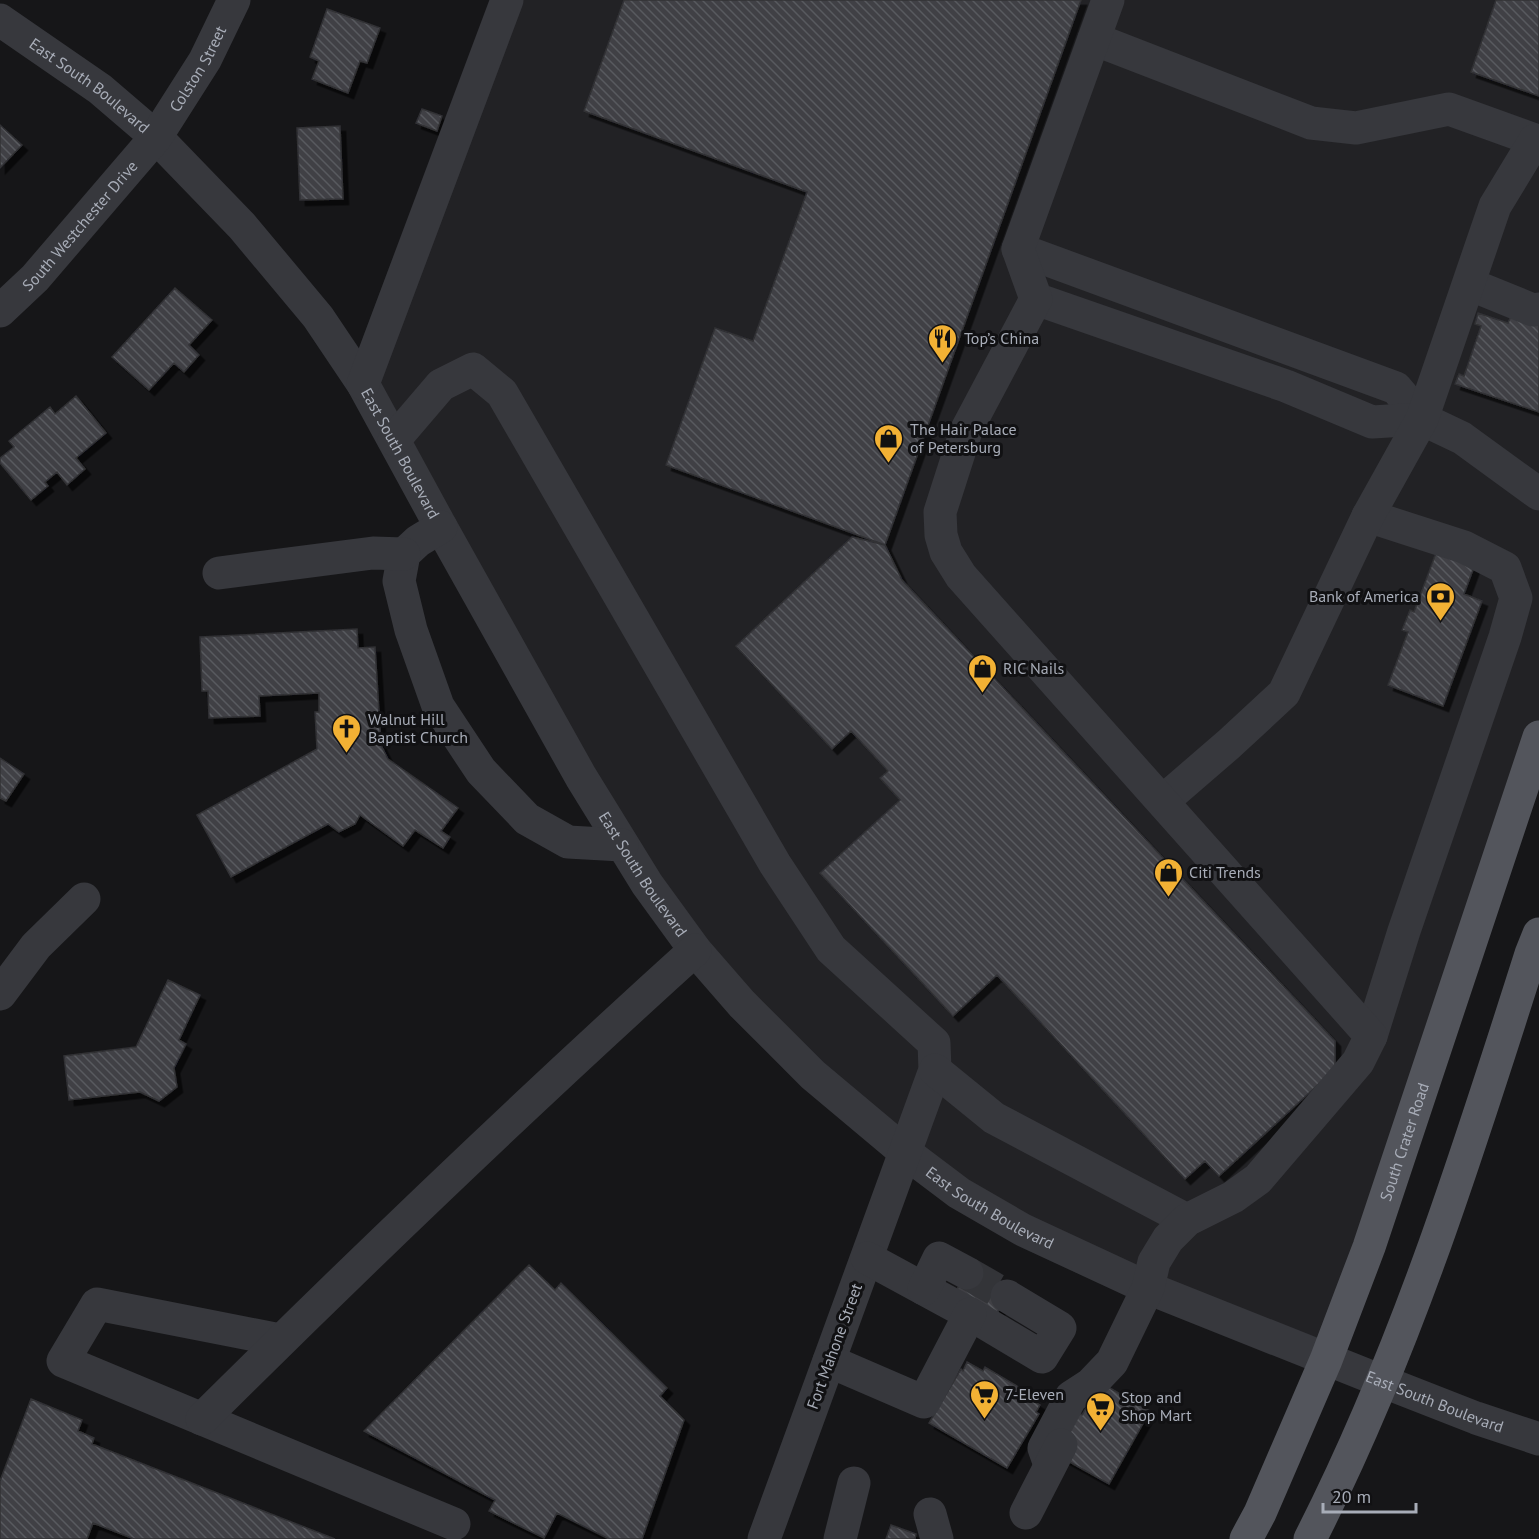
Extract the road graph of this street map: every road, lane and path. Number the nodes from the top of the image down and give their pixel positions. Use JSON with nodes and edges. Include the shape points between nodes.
{"nodes":[{"id":1,"x":234,"y":0,"type":"edge"},
{"id":2,"x":507,"y":0,"type":"edge"},
{"id":3,"x":1108,"y":0,"type":"edge"},
{"id":4,"x":0,"y":20,"type":"edge"},
{"id":5,"x":1095,"y":39,"type":"junction"},
{"id":6,"x":156,"y":136,"type":"junction"},
{"id":7,"x":1537,"y":141,"type":"edge"},
{"id":8,"x":1018,"y":249,"type":"junction"},
{"id":9,"x":1469,"y":284,"type":"junction"},
{"id":10,"x":1036,"y":299,"type":"junction"},
{"id":11,"x":1539,"y":309,"type":"edge"},
{"id":12,"x":0,"y":311,"type":"edge"},
{"id":13,"x":363,"y":384,"type":"junction"},
{"id":14,"x":1422,"y":419,"type":"junction"},
{"id":15,"x":394,"y":440,"type":"junction"},
{"id":16,"x":1539,"y":494,"type":"edge"},
{"id":17,"x":1368,"y":516,"type":"junction"},
{"id":18,"x":441,"y":527,"type":"junction"},
{"id":19,"x":404,"y":554,"type":"junction"},
{"id":20,"x":219,"y":573,"type":"dead end"},
{"id":21,"x":1539,"y":737,"type":"edge"},
{"id":22,"x":1163,"y":801,"type":"junction"},
{"id":23,"x":622,"y":845,"type":"junction"},
{"id":24,"x":84,"y":899,"type":"dead end"},
{"id":25,"x":1539,"y":934,"type":"edge"},
{"id":26,"x":695,"y":950,"type":"junction"},
{"id":27,"x":0,"y":994,"type":"edge"},
{"id":28,"x":1371,"y":1036,"type":"junction"},
{"id":29,"x":935,"y":1070,"type":"junction"},
{"id":30,"x":906,"y":1153,"type":"junction"},
{"id":31,"x":1187,"y":1220,"type":"junction"},
{"id":32,"x":867,"y":1258,"type":"junction"},
{"id":33,"x":967,"y":1273,"type":"tunnel mouth"},
{"id":34,"x":1148,"y":1288,"type":"junction"},
{"id":35,"x":924,"y":1289,"type":"junction"},
{"id":36,"x":1007,"y":1296,"type":"tunnel mouth"},
{"id":37,"x":970,"y":1314,"type":"junction"},
{"id":38,"x":280,"y":1340,"type":"junction"},
{"id":39,"x":1326,"y":1360,"type":"junction"},
{"id":40,"x":829,"y":1361,"type":"junction"},
{"id":41,"x":1384,"y":1382,"type":"junction"},
{"id":42,"x":1078,"y":1410,"type":"junction"},
{"id":43,"x":202,"y":1419,"type":"junction"},
{"id":44,"x":1539,"y":1439,"type":"edge"},
{"id":45,"x":1050,"y":1465,"type":"junction"},
{"id":46,"x":854,"y":1483,"type":"dead end"},
{"id":47,"x":1026,"y":1513,"type":"dead end"},
{"id":48,"x":454,"y":1524,"type":"dead end"},
{"id":49,"x":764,"y":1539,"type":"edge"},
{"id":50,"x":840,"y":1539,"type":"edge"},
{"id":51,"x":1246,"y":1539,"type":"edge"},
{"id":52,"x":1310,"y":1539,"type":"edge"}],
"edges":[{"from":1,"to":6,"type":"street","name":"Colston Street","via":[[205,60]]},
{"from":2,"to":13,"type":"street"},
{"from":3,"to":5,"type":"street"},
{"from":4,"to":6,"type":"street","name":"East South Boulevard","via":[[100,89]]},
{"from":5,"to":7,"type":"street","via":[[1311,123],[1356,128],[1449,110]]},
{"from":5,"to":8,"type":"street"},
{"from":6,"to":12,"type":"street","name":"South Westchester Drive","via":[[35,278]]},
{"from":6,"to":13,"type":"street","name":"East South Boulevard","via":[[242,226],[318,318]]},
{"from":7,"to":9,"type":"street","via":[[1495,206]]},
{"from":8,"to":10,"type":"street"},
{"from":8,"to":14,"type":"street","via":[[1396,388]]},
{"from":9,"to":11,"type":"street"},
{"from":9,"to":14,"type":"street"},
{"from":10,"to":14,"type":"street","via":[[1286,386],[1372,422]]},
{"from":10,"to":22,"type":"street","via":[[966,431],[940,512],[945,552],[961,576]]},
{"from":13,"to":15,"type":"street","name":"East South Boulevard"},
{"from":14,"to":16,"type":"street","via":[[1462,438]]},
{"from":14,"to":17,"type":"street"},
{"from":15,"to":18,"type":"street","name":"East South Boulevard"},
{"from":15,"to":29,"type":"street","via":[[441,385],[473,369],[502,393],[775,864],[831,949],[934,1043]]},
{"from":17,"to":22,"type":"street","via":[[1284,693]]},
{"from":17,"to":28,"type":"street","via":[[1464,547],[1505,568],[1516,598]]},
{"from":18,"to":19,"type":"street"},
{"from":18,"to":23,"type":"street","name":"East South Boulevard"},
{"from":19,"to":20,"type":"street","via":[[373,553]]},
{"from":19,"to":23,"type":"street","via":[[399,581],[411,630],[438,706],[481,771],[527,819],[568,842]]},
{"from":21,"to":39,"type":"main road","name":"South Crater Road","via":[[1369,1247]]},
{"from":22,"to":28,"type":"street"},
{"from":23,"to":26,"type":"street","name":"East South Boulevard"},
{"from":24,"to":27,"type":"street","via":[[36,946]]},
{"from":25,"to":41,"type":"main road","via":[[1474,1132]]},
{"from":26,"to":30,"type":"street","name":"East South Boulevard","via":[[813,1075]]},
{"from":26,"to":38,"type":"street"},
{"from":28,"to":31,"type":"street","via":[[1358,1062],[1258,1179],[1233,1197]]},
{"from":29,"to":30,"type":"street","name":"Fort Mahone Street"},
{"from":29,"to":31,"type":"street","via":[[994,1118]]},
{"from":30,"to":32,"type":"street","name":"Fort Mahone Street"},
{"from":30,"to":34,"type":"street","name":"East South Boulevard","via":[[959,1193],[1023,1230]]},
{"from":31,"to":34,"type":"street","via":[[1168,1239],[1154,1262]]},
{"from":32,"to":35,"type":"street"},
{"from":32,"to":40,"type":"street","name":"Fort Mahone Street"},
{"from":33,"to":35,"type":"street","via":[[939,1258]]},
{"from":34,"to":39,"type":"street","name":"East South Boulevard"},
{"from":34,"to":42,"type":"street","via":[[1112,1362]]},
{"from":35,"to":37,"type":"street"},
{"from":36,"to":37,"type":"street","via":[[1060,1328],[1042,1358]]},
{"from":37,"to":40,"type":"street","via":[[924,1402]]},
{"from":38,"to":43,"type":"street"},
{"from":38,"to":43,"type":"street","via":[[97,1304],[63,1361]]},
{"from":39,"to":41,"type":"street","name":"East South Boulevard"},
{"from":39,"to":51,"type":"main road","name":"South Crater Road"},
{"from":40,"to":49,"type":"street","name":"Fort Mahone Street"},
{"from":41,"to":44,"type":"street","name":"East South Boulevard"},
{"from":41,"to":52,"type":"main road"},
{"from":42,"to":45,"type":"street"},
{"from":42,"to":45,"type":"street","via":[[1071,1397],[1044,1448]]},
{"from":43,"to":48,"type":"street"},
{"from":45,"to":47,"type":"street"},
{"from":46,"to":50,"type":"street"}]}
